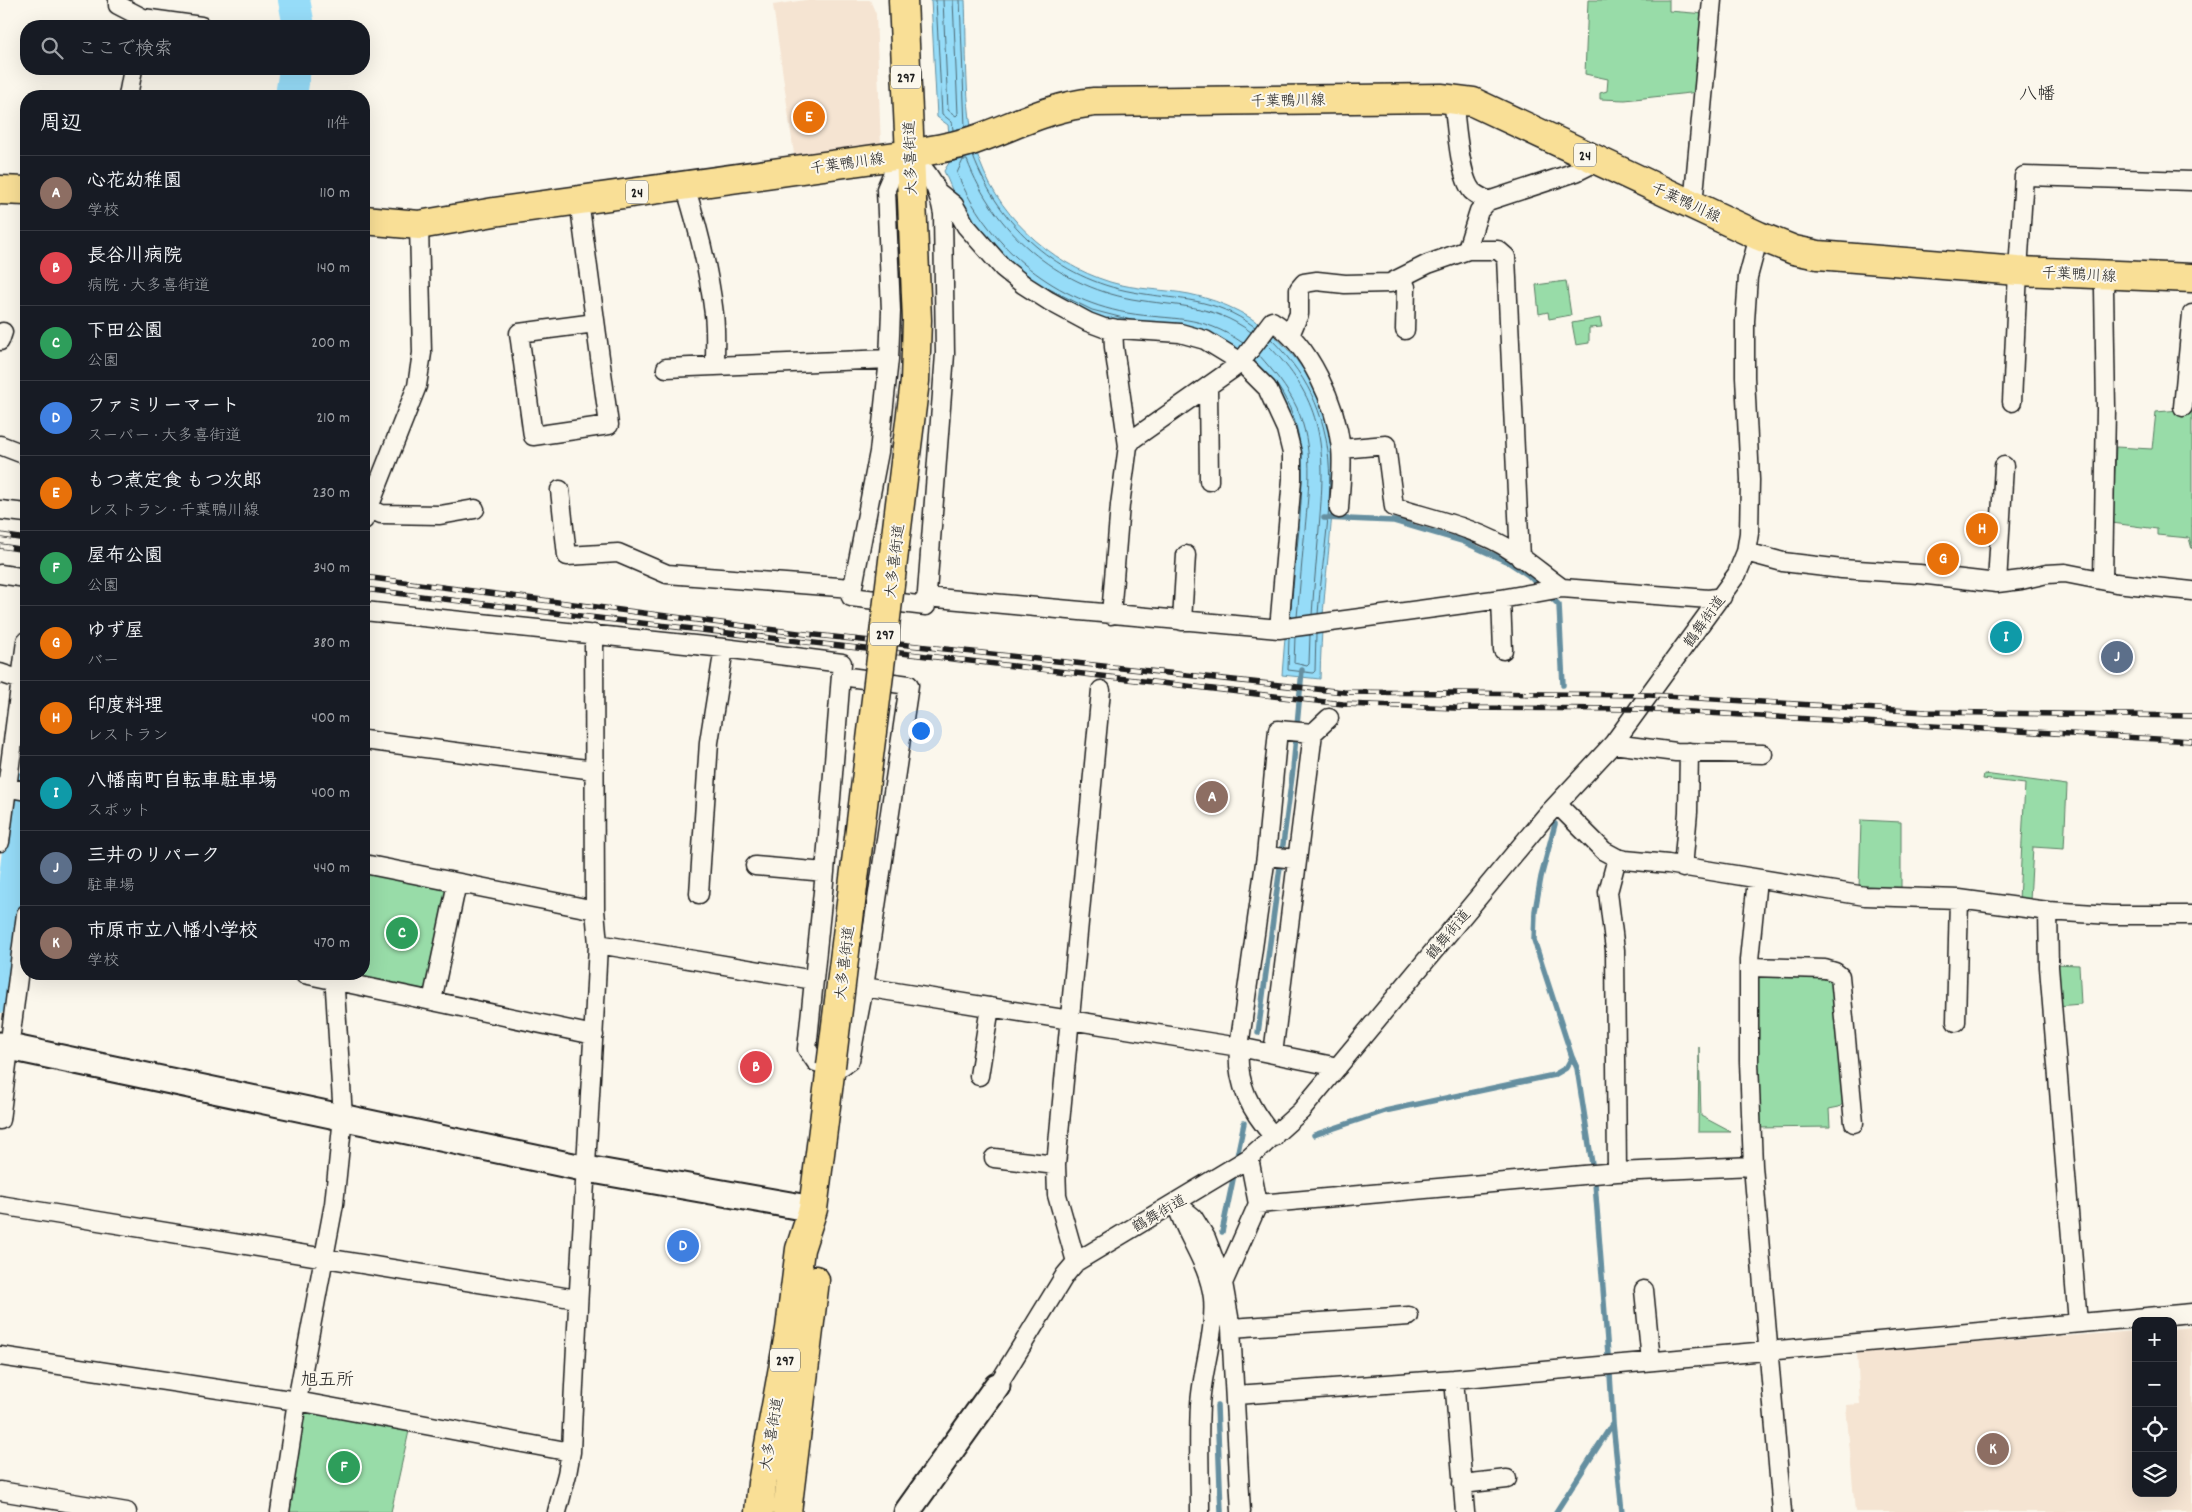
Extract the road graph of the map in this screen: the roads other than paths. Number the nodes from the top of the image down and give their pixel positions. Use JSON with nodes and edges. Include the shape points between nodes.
{"nodes":[{"id":1,"x":118,"y":0,"type":"edge"},
{"id":2,"x":903,"y":0,"type":"edge"},
{"id":3,"x":1712,"y":0,"type":"edge"},
{"id":4,"x":139,"y":20,"type":"edge"},
{"id":5,"x":132,"y":75,"type":"edge"},
{"id":6,"x":129,"y":90,"type":"edge"},
{"id":7,"x":1453,"y":99,"type":"junction"},
{"id":8,"x":910,"y":154,"type":"junction"},
{"id":9,"x":1598,"y":161,"type":"junction"},
{"id":10,"x":2192,"y":181,"type":"edge"},
{"id":11,"x":685,"y":186,"type":"junction"},
{"id":12,"x":0,"y":190,"type":"edge"},
{"id":13,"x":20,"y":191,"type":"edge"},
{"id":14,"x":939,"y":193,"type":"junction"},
{"id":15,"x":579,"y":200,"type":"junction"},
{"id":16,"x":1488,"y":201,"type":"junction"},
{"id":17,"x":1693,"y":205,"type":"junction"},
{"id":18,"x":370,"y":221,"type":"edge"},
{"id":19,"x":420,"y":225,"type":"junction"},
{"id":20,"x":1759,"y":236,"type":"junction"},
{"id":21,"x":1468,"y":250,"type":"junction"},
{"id":22,"x":2018,"y":271,"type":"junction"},
{"id":23,"x":2108,"y":276,"type":"junction"},
{"id":24,"x":2192,"y":278,"type":"edge"},
{"id":25,"x":1401,"y":279,"type":"junction"},
{"id":26,"x":2192,"y":314,"type":"edge"},
{"id":27,"x":595,"y":323,"type":"junction"},
{"id":28,"x":1113,"y":328,"type":"junction"},
{"id":29,"x":1405,"y":330,"type":"dead end"},
{"id":30,"x":1290,"y":335,"type":"junction"},
{"id":31,"x":889,"y":358,"type":"junction"},
{"id":32,"x":1241,"y":362,"type":"junction"},
{"id":33,"x":715,"y":365,"type":"junction"},
{"id":34,"x":666,"y":368,"type":"dead end"},
{"id":35,"x":1208,"y":386,"type":"junction"},
{"id":36,"x":2012,"y":402,"type":"dead end"},
{"id":37,"x":2183,"y":407,"type":"dead end"},
{"id":38,"x":0,"y":445,"type":"edge"},
{"id":39,"x":1128,"y":446,"type":"junction"},
{"id":40,"x":1341,"y":449,"type":"junction"},
{"id":41,"x":20,"y":453,"type":"edge"},
{"id":42,"x":2004,"y":466,"type":"dead end"},
{"id":43,"x":1209,"y":481,"type":"dead end"},
{"id":44,"x":560,"y":490,"type":"dead end"},
{"id":45,"x":370,"y":503,"type":"edge"},
{"id":46,"x":475,"y":509,"type":"dead end"},
{"id":47,"x":1339,"y":509,"type":"dead end"},
{"id":48,"x":0,"y":510,"type":"edge"},
{"id":49,"x":20,"y":512,"type":"edge"},
{"id":50,"x":370,"y":513,"type":"edge"},
{"id":51,"x":1746,"y":552,"type":"junction"},
{"id":52,"x":1186,"y":555,"type":"dead end"},
{"id":53,"x":1520,"y":558,"type":"junction"},
{"id":54,"x":0,"y":574,"type":"edge"},
{"id":55,"x":20,"y":577,"type":"edge"},
{"id":56,"x":2103,"y":580,"type":"junction"},
{"id":57,"x":1997,"y":583,"type":"junction"},
{"id":58,"x":852,"y":588,"type":"junction"},
{"id":59,"x":1562,"y":588,"type":"junction"},
{"id":60,"x":2192,"y":591,"type":"edge"},
{"id":61,"x":926,"y":597,"type":"junction"},
{"id":62,"x":1722,"y":597,"type":"junction"},
{"id":63,"x":1502,"y":599,"type":"junction"},
{"id":64,"x":370,"y":612,"type":"edge"},
{"id":65,"x":1111,"y":615,"type":"junction"},
{"id":66,"x":1182,"y":621,"type":"junction"},
{"id":67,"x":1281,"y":628,"type":"junction"},
{"id":68,"x":594,"y":634,"type":"junction"},
{"id":69,"x":724,"y":648,"type":"junction"},
{"id":70,"x":1504,"y":650,"type":"dead end"},
{"id":71,"x":0,"y":673,"type":"edge"},
{"id":72,"x":841,"y":676,"type":"junction"},
{"id":73,"x":20,"y":680,"type":"joint"},
{"id":74,"x":1101,"y":690,"type":"dead end"},
{"id":75,"x":1329,"y":718,"type":"dead end"},
{"id":76,"x":1313,"y":734,"type":"junction"},
{"id":77,"x":370,"y":741,"type":"edge"},
{"id":78,"x":1613,"y":744,"type":"junction"},
{"id":79,"x":1689,"y":752,"type":"junction"},
{"id":80,"x":1763,"y":754,"type":"dead end"},
{"id":81,"x":594,"y":770,"type":"junction"},
{"id":82,"x":3,"y":786,"type":"edge"},
{"id":83,"x":20,"y":789,"type":"edge"},
{"id":84,"x":1557,"y":804,"type":"junction"},
{"id":85,"x":0,"y":842,"type":"edge"},
{"id":86,"x":1266,"y":856,"type":"junction"},
{"id":87,"x":1617,"y":858,"type":"junction"},
{"id":88,"x":1297,"y":859,"type":"junction"},
{"id":89,"x":370,"y":865,"type":"edge"},
{"id":90,"x":755,"y":866,"type":"dead end"},
{"id":91,"x":1683,"y":868,"type":"junction"},
{"id":92,"x":825,"y":872,"type":"junction"},
{"id":93,"x":1757,"y":879,"type":"junction"},
{"id":94,"x":458,"y":883,"type":"junction"},
{"id":95,"x":700,"y":894,"type":"dead end"},
{"id":96,"x":1959,"y":899,"type":"junction"},
{"id":97,"x":595,"y":910,"type":"junction"},
{"id":98,"x":2048,"y":911,"type":"junction"},
{"id":99,"x":2192,"y":915,"type":"edge"},
{"id":100,"x":598,"y":944,"type":"junction"},
{"id":101,"x":20,"y":952,"type":"edge"},
{"id":102,"x":1749,"y":966,"type":"junction"},
{"id":103,"x":334,"y":980,"type":"edge"},
{"id":104,"x":346,"y":980,"type":"edge"},
{"id":105,"x":814,"y":980,"type":"junction"},
{"id":106,"x":864,"y":987,"type":"junction"},
{"id":107,"x":432,"y":1001,"type":"junction"},
{"id":108,"x":990,"y":1007,"type":"junction"},
{"id":109,"x":1069,"y":1019,"type":"junction"},
{"id":110,"x":1956,"y":1022,"type":"dead end"},
{"id":111,"x":594,"y":1036,"type":"junction"},
{"id":112,"x":5,"y":1046,"type":"edge"},
{"id":113,"x":1240,"y":1046,"type":"junction"},
{"id":114,"x":1273,"y":1054,"type":"junction"},
{"id":115,"x":831,"y":1066,"type":"junction"},
{"id":116,"x":1338,"y":1067,"type":"junction"},
{"id":117,"x":979,"y":1076,"type":"dead end"},
{"id":118,"x":343,"y":1117,"type":"junction"},
{"id":119,"x":0,"y":1120,"type":"edge"},
{"id":120,"x":1854,"y":1123,"type":"dead end"},
{"id":121,"x":1274,"y":1137,"type":"junction"},
{"id":122,"x":994,"y":1158,"type":"dead end"},
{"id":123,"x":1249,"y":1158,"type":"junction"},
{"id":124,"x":1056,"y":1166,"type":"junction"},
{"id":125,"x":1753,"y":1166,"type":"junction"},
{"id":126,"x":587,"y":1169,"type":"junction"},
{"id":127,"x":1617,"y":1172,"type":"junction"},
{"id":128,"x":1176,"y":1203,"type":"junction"},
{"id":129,"x":1258,"y":1204,"type":"junction"},
{"id":130,"x":0,"y":1205,"type":"edge"},
{"id":131,"x":814,"y":1209,"type":"junction"},
{"id":132,"x":324,"y":1258,"type":"junction"},
{"id":133,"x":1076,"y":1262,"type":"junction"},
{"id":134,"x":1223,"y":1283,"type":"junction"},
{"id":135,"x":1644,"y":1290,"type":"dead end"},
{"id":136,"x":577,"y":1300,"type":"junction"},
{"id":137,"x":2192,"y":1313,"type":"edge"},
{"id":138,"x":1409,"y":1316,"type":"dead end"},
{"id":139,"x":2078,"y":1323,"type":"junction"},
{"id":140,"x":1231,"y":1328,"type":"junction"},
{"id":141,"x":1768,"y":1350,"type":"junction"},
{"id":142,"x":0,"y":1356,"type":"edge"},
{"id":143,"x":1651,"y":1361,"type":"junction"},
{"id":144,"x":1454,"y":1379,"type":"junction"},
{"id":145,"x":997,"y":1386,"type":"joint"},
{"id":146,"x":1236,"y":1395,"type":"junction"},
{"id":147,"x":297,"y":1401,"type":"junction"},
{"id":148,"x":571,"y":1452,"type":"junction"},
{"id":149,"x":1507,"y":1479,"type":"dead end"},
{"id":150,"x":1462,"y":1484,"type":"junction"},
{"id":151,"x":0,"y":1491,"type":"edge"},
{"id":152,"x":127,"y":1512,"type":"edge"},
{"id":153,"x":280,"y":1512,"type":"edge"},
{"id":154,"x":557,"y":1512,"type":"edge"},
{"id":155,"x":759,"y":1512,"type":"edge"},
{"id":156,"x":787,"y":1512,"type":"edge"},
{"id":157,"x":908,"y":1512,"type":"edge"},
{"id":158,"x":1200,"y":1512,"type":"edge"},
{"id":159,"x":1241,"y":1512,"type":"edge"},
{"id":160,"x":1465,"y":1512,"type":"edge"},
{"id":161,"x":1782,"y":1512,"type":"edge"}],
"edges":[{"from":1,"to":4,"type":"street","via":[[118,5]]},
{"from":2,"to":8,"type":"main road","name":"大多喜街道","number":"297"},
{"from":3,"to":17,"type":"street"},
{"from":5,"to":6,"type":"street"},
{"from":7,"to":8,"type":"main road","name":"千葉鴨川線","number":"24","via":[[1094,102],[1069,105],[962,143]]},
{"from":7,"to":9,"type":"main road","name":"千葉鴨川線","number":"24","via":[[1473,102]]},
{"from":7,"to":16,"type":"street","via":[[1460,156],[1467,182],[1472,192]]},
{"from":8,"to":11,"type":"main road","name":"千葉鴨川線","number":"24"},
{"from":8,"to":14,"type":"street","via":[[928,171]]},
{"from":8,"to":31,"type":"street","via":[[896,168],[886,189],[891,311]]},
{"from":8,"to":115,"type":"main road","name":"大多喜街道","number":"297","bridge":true,"via":[[917,320],[915,382]]},
{"from":9,"to":16,"type":"street","via":[[1576,172]]},
{"from":9,"to":17,"type":"main road","name":"千葉鴨川線","number":"24"},
{"from":10,"to":22,"type":"street","via":[[2024,176]]},
{"from":11,"to":15,"type":"main road","name":"千葉鴨川線","number":"24"},
{"from":11,"to":33,"type":"street","via":[[694,212],[710,291]]},
{"from":12,"to":13,"type":"main road"},
{"from":14,"to":28,"type":"street","via":[[954,206],[985,249],[1019,281],[1088,322]]},
{"from":14,"to":61,"type":"street","via":[[943,214],[945,354]]},
{"from":15,"to":19,"type":"main road","name":"千葉鴨川線","number":"24"},
{"from":15,"to":27,"type":"street"},
{"from":16,"to":21,"type":"street","via":[[1479,211]]},
{"from":17,"to":20,"type":"main road","name":"千葉鴨川線","number":"24"},
{"from":18,"to":19,"type":"main road","name":"千葉鴨川線","number":"24"},
{"from":19,"to":45,"type":"street","via":[[422,352],[417,386]]},
{"from":20,"to":22,"type":"main road","name":"千葉鴨川線","number":"24","via":[[1794,250],[1818,254]]},
{"from":20,"to":51,"type":"street","name":"鶴舞街道","via":[[1748,277],[1745,321],[1750,502]]},
{"from":21,"to":25,"type":"street","via":[[1428,264]]},
{"from":21,"to":53,"type":"street","via":[[1498,250],[1506,257]]},
{"from":22,"to":23,"type":"main road","name":"千葉鴨川線","number":"24"},
{"from":22,"to":36,"type":"street"},
{"from":23,"to":24,"type":"main road","name":"千葉鴨川線","number":"24"},
{"from":23,"to":56,"type":"street","via":[[2104,289]]},
{"from":25,"to":29,"type":"street","via":[[1406,288]]},
{"from":25,"to":30,"type":"street","via":[[1390,283],[1304,282],[1299,289],[1299,314]]},
{"from":26,"to":37,"type":"street"},
{"from":27,"to":27,"type":"street","via":[[609,425],[533,436],[519,333]]},
{"from":28,"to":32,"type":"street","via":[[1192,336],[1217,346]]},
{"from":28,"to":39,"type":"street"},
{"from":30,"to":32,"type":"street","via":[[1272,321]]},
{"from":30,"to":40,"type":"street","via":[[1323,385],[1335,416]]},
{"from":31,"to":33,"type":"street"},
{"from":31,"to":58,"type":"street","via":[[879,452]]},
{"from":32,"to":35,"type":"street"},
{"from":32,"to":67,"type":"street","via":[[1267,388],[1278,408],[1292,453]]},
{"from":33,"to":34,"type":"street"},
{"from":35,"to":39,"type":"street","via":[[1133,439]]},
{"from":35,"to":43,"type":"street"},
{"from":38,"to":41,"type":"street"},
{"from":39,"to":65,"type":"street"},
{"from":40,"to":47,"type":"street"},
{"from":40,"to":53,"type":"street","via":[[1386,445],[1394,507],[1483,537]]},
{"from":42,"to":57,"type":"street"},
{"from":44,"to":58,"type":"street","via":[[567,556],[618,553],[667,574]]},
{"from":46,"to":50,"type":"street","via":[[440,515]]},
{"from":48,"to":49,"type":"street"},
{"from":51,"to":57,"type":"street","via":[[1782,562]]},
{"from":51,"to":62,"type":"street","name":"鶴舞街道"},
{"from":52,"to":66,"type":"street"},
{"from":53,"to":59,"type":"street"},
{"from":54,"to":55,"type":"street"},
{"from":56,"to":57,"type":"street","via":[[2065,573]]},
{"from":56,"to":60,"type":"street"},
{"from":58,"to":61,"type":"street","via":[[851,597],[926,606]]},
{"from":59,"to":62,"type":"street","via":[[1710,599]]},
{"from":59,"to":63,"type":"street"},
{"from":61,"to":65,"type":"street"},
{"from":62,"to":78,"type":"street","name":"鶴舞街道"},
{"from":63,"to":67,"type":"street"},
{"from":63,"to":70,"type":"street"},
{"from":64,"to":68,"type":"street"},
{"from":65,"to":66,"type":"street"},
{"from":66,"to":67,"type":"street"},
{"from":68,"to":69,"type":"street"},
{"from":68,"to":81,"type":"street"},
{"from":69,"to":72,"type":"street","via":[[842,663]]},
{"from":69,"to":95,"type":"street","via":[[709,742]]},
{"from":71,"to":73,"type":"street"},
{"from":72,"to":92,"type":"street"},
{"from":72,"to":106,"type":"street","via":[[910,685]]},
{"from":73,"to":82,"type":"street"},
{"from":74,"to":109,"type":"street"},
{"from":75,"to":76,"type":"street"},
{"from":76,"to":86,"type":"street","via":[[1278,730]]},
{"from":76,"to":88,"type":"street"},
{"from":77,"to":81,"type":"street"},
{"from":78,"to":79,"type":"street"},
{"from":78,"to":84,"type":"street","name":"鶴舞街道"},
{"from":79,"to":80,"type":"street"},
{"from":79,"to":91,"type":"street"},
{"from":81,"to":97,"type":"street"},
{"from":82,"to":83,"type":"street"},
{"from":82,"to":85,"type":"street"},
{"from":84,"to":87,"type":"street","via":[[1598,846]]},
{"from":84,"to":116,"type":"street","name":"鶴舞街道"},
{"from":86,"to":88,"type":"street"},
{"from":86,"to":113,"type":"street"},
{"from":87,"to":91,"type":"street"},
{"from":87,"to":127,"type":"street","via":[[1608,892],[1615,950]]},
{"from":88,"to":114,"type":"street"},
{"from":89,"to":94,"type":"street"},
{"from":90,"to":92,"type":"street"},
{"from":91,"to":93,"type":"street"},
{"from":92,"to":105,"type":"street"},
{"from":93,"to":96,"type":"street","via":[[1865,896]]},
{"from":93,"to":102,"type":"street"},
{"from":94,"to":97,"type":"street"},
{"from":94,"to":107,"type":"street"},
{"from":96,"to":98,"type":"street"},
{"from":96,"to":110,"type":"street"},
{"from":97,"to":100,"type":"street"},
{"from":98,"to":99,"type":"street"},
{"from":98,"to":139,"type":"street","via":[[2049,967]]},
{"from":100,"to":105,"type":"street"},
{"from":100,"to":111,"type":"street"},
{"from":101,"to":112,"type":"street"},
{"from":102,"to":120,"type":"street","via":[[1825,969],[1840,976]]},
{"from":102,"to":125,"type":"street"},
{"from":103,"to":118,"type":"street"},
{"from":104,"to":107,"type":"street"},
{"from":105,"to":115,"type":"street","via":[[807,1050],[816,1062]]},
{"from":106,"to":108,"type":"street"},
{"from":106,"to":115,"type":"street","via":[[850,1060],[842,1066]]},
{"from":107,"to":111,"type":"street"},
{"from":108,"to":109,"type":"street"},
{"from":108,"to":117,"type":"street"},
{"from":109,"to":113,"type":"street"},
{"from":109,"to":124,"type":"street"},
{"from":111,"to":126,"type":"street"},
{"from":112,"to":118,"type":"street"},
{"from":112,"to":119,"type":"street"},
{"from":113,"to":114,"type":"street"},
{"from":113,"to":121,"type":"street","via":[[1240,1081],[1259,1121]]},
{"from":114,"to":116,"type":"street"},
{"from":115,"to":131,"type":"main road","name":"大多喜街道","number":"297"},
{"from":116,"to":121,"type":"street","name":"鶴舞街道"},
{"from":118,"to":126,"type":"street"},
{"from":118,"to":132,"type":"street","via":[[334,1204]]},
{"from":121,"to":123,"type":"street","name":"鶴舞街道"},
{"from":122,"to":124,"type":"street"},
{"from":123,"to":128,"type":"street","name":"鶴舞街道"},
{"from":123,"to":129,"type":"street"},
{"from":124,"to":133,"type":"street","via":[[1057,1195]]},
{"from":125,"to":127,"type":"street"},
{"from":125,"to":141,"type":"street"},
{"from":126,"to":131,"type":"street"},
{"from":126,"to":136,"type":"street"},
{"from":127,"to":129,"type":"street"},
{"from":128,"to":133,"type":"street","name":"鶴舞街道"},
{"from":128,"to":134,"type":"street","via":[[1193,1217],[1206,1238]]},
{"from":128,"to":158,"type":"street","via":[[1182,1222],[1202,1257],[1213,1298],[1213,1319],[1200,1404]]},
{"from":129,"to":134,"type":"street"},
{"from":130,"to":132,"type":"street"},
{"from":131,"to":155,"type":"main road","name":"大多喜街道","number":"297","via":[[800,1249]]},
{"from":131,"to":156,"type":"main road","name":"大多喜街道","number":"297","via":[[818,1253]]},
{"from":132,"to":136,"type":"street"},
{"from":132,"to":147,"type":"street"},
{"from":133,"to":145,"type":"street","name":"鶴舞街道"},
{"from":134,"to":140,"type":"street"},
{"from":135,"to":143,"type":"street"},
{"from":136,"to":148,"type":"street"},
{"from":137,"to":139,"type":"street"},
{"from":138,"to":140,"type":"street"},
{"from":139,"to":141,"type":"street"},
{"from":140,"to":146,"type":"street"},
{"from":141,"to":143,"type":"street"},
{"from":141,"to":161,"type":"street"},
{"from":142,"to":147,"type":"street"},
{"from":143,"to":144,"type":"street"},
{"from":144,"to":146,"type":"street"},
{"from":144,"to":150,"type":"street"},
{"from":145,"to":157,"type":"street","name":"鶴舞街道"},
{"from":146,"to":159,"type":"street"},
{"from":147,"to":148,"type":"street"},
{"from":147,"to":153,"type":"street"},
{"from":148,"to":154,"type":"street"},
{"from":149,"to":150,"type":"street"},
{"from":150,"to":160,"type":"street"},
{"from":151,"to":152,"type":"street"}]}
